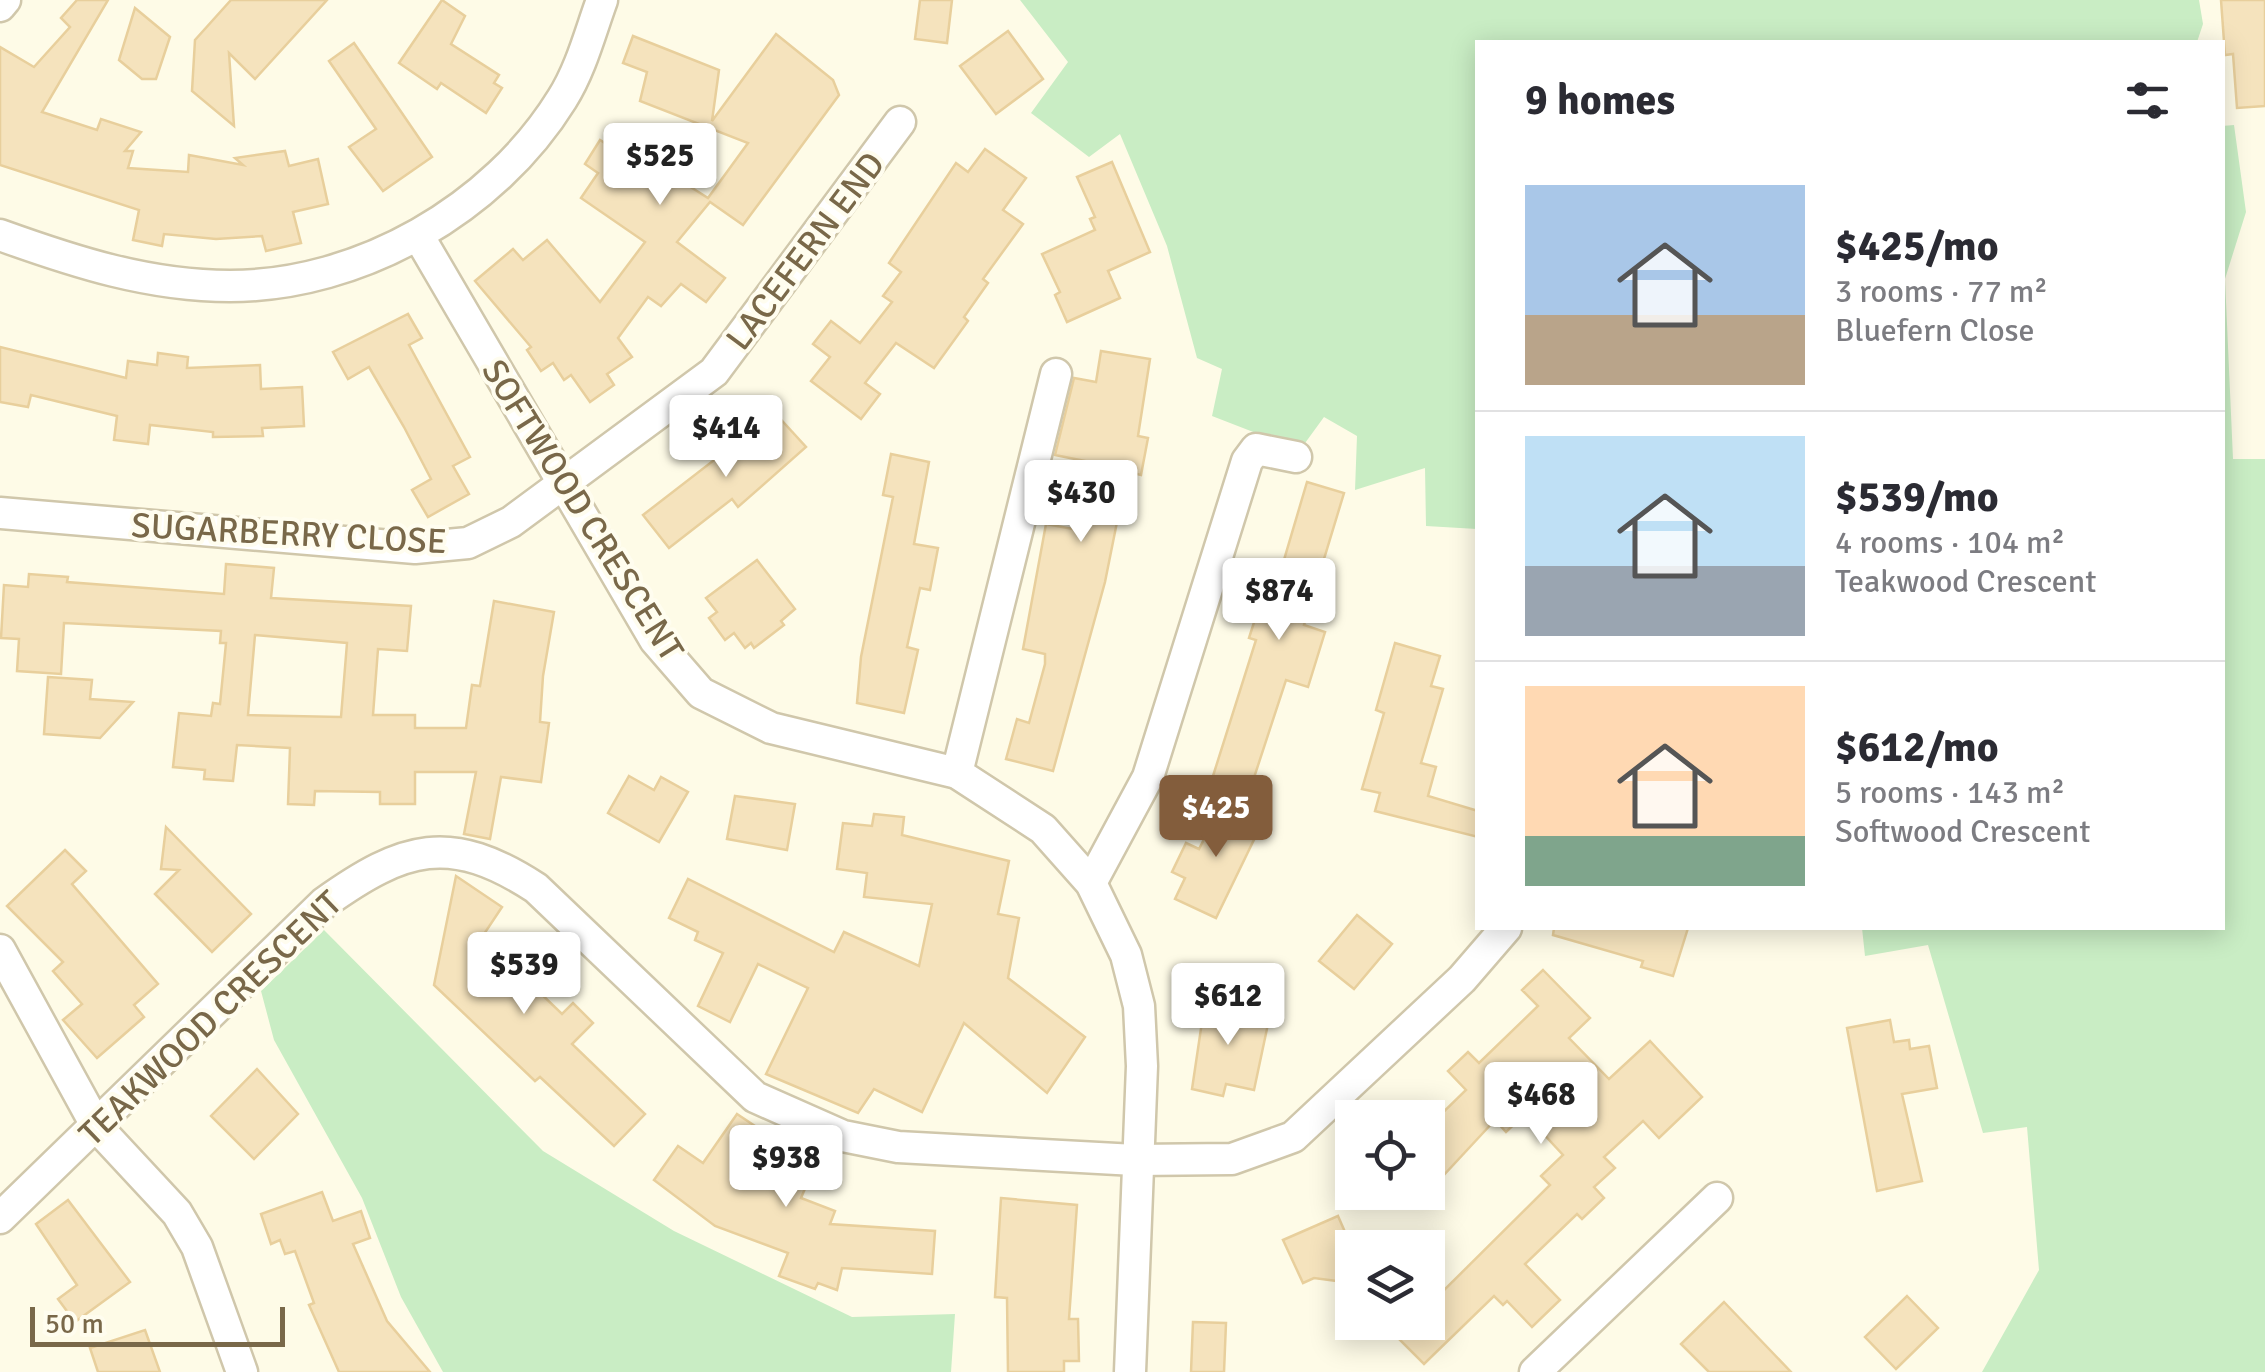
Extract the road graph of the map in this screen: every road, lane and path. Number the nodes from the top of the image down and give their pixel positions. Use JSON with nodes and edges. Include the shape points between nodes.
{"nodes":[{"id":1,"x":5,"y":0,"type":"edge"},
{"id":2,"x":602,"y":0,"type":"edge"},
{"id":3,"x":0,"y":6,"type":"edge"},
{"id":4,"x":900,"y":122,"type":"dead end"},
{"id":5,"x":0,"y":235,"type":"edge"},
{"id":6,"x":418,"y":235,"type":"junction"},
{"id":7,"x":1056,"y":374,"type":"dead end"},
{"id":8,"x":1296,"y":457,"type":"dead end"},
{"id":9,"x":563,"y":488,"type":"junction"},
{"id":10,"x":0,"y":512,"type":"edge"},
{"id":11,"x":956,"y":773,"type":"junction"},
{"id":12,"x":1090,"y":883,"type":"junction"},
{"id":13,"x":1504,"y":930,"type":"edge"},
{"id":14,"x":0,"y":950,"type":"edge"},
{"id":15,"x":96,"y":1127,"type":"junction"},
{"id":16,"x":1136,"y":1160,"type":"junction"},
{"id":17,"x":1717,"y":1198,"type":"dead end"},
{"id":18,"x":0,"y":1218,"type":"edge"},
{"id":19,"x":242,"y":1372,"type":"edge"},
{"id":20,"x":1130,"y":1372,"type":"edge"},
{"id":21,"x":1535,"y":1372,"type":"edge"}],
"edges":[{"from":1,"to":3,"type":"street"},
{"from":2,"to":6,"type":"street","via":[[570,84],[518,158]]},
{"from":4,"to":9,"type":"street","name":"LACEFERN END","via":[[714,372]]},
{"from":5,"to":6,"type":"street","via":[[110,272],[231,286],[298,279]]},
{"from":6,"to":9,"type":"street","name":"SOFTWOOD CRESCENT"},
{"from":7,"to":11,"type":"street"},
{"from":8,"to":12,"type":"street","via":[[1256,449],[1247,461],[1148,777]]},
{"from":9,"to":10,"type":"street","name":"SUGARBERRY CLOSE","via":[[511,522],[446,547]]},
{"from":9,"to":11,"type":"street","name":"SOFTWOOD CRESCENT","via":[[655,640],[702,693],[771,728]]},
{"from":11,"to":12,"type":"street","name":"SOFTWOOD CRESCENT","via":[[1043,829]]},
{"from":12,"to":16,"type":"street","name":"SOFTWOOD CRESCENT","via":[[1126,955],[1139,1006]]},
{"from":13,"to":16,"type":"street","name":"TEAKWOOD CRESCENT","via":[[1462,979],[1293,1137],[1232,1159]]},
{"from":14,"to":15,"type":"street"},
{"from":15,"to":16,"type":"street","name":"TEAKWOOD CRESCENT","via":[[324,902],[373,868],[444,852],[502,866],[536,888],[755,1097],[796,1118],[898,1147]]},
{"from":15,"to":18,"type":"street","name":"TEAKWOOD CRESCENT"},
{"from":15,"to":19,"type":"street","via":[[177,1213],[211,1278]]},
{"from":16,"to":20,"type":"street","name":"SOFTWOOD CRESCENT"},
{"from":17,"to":21,"type":"street"}]}
